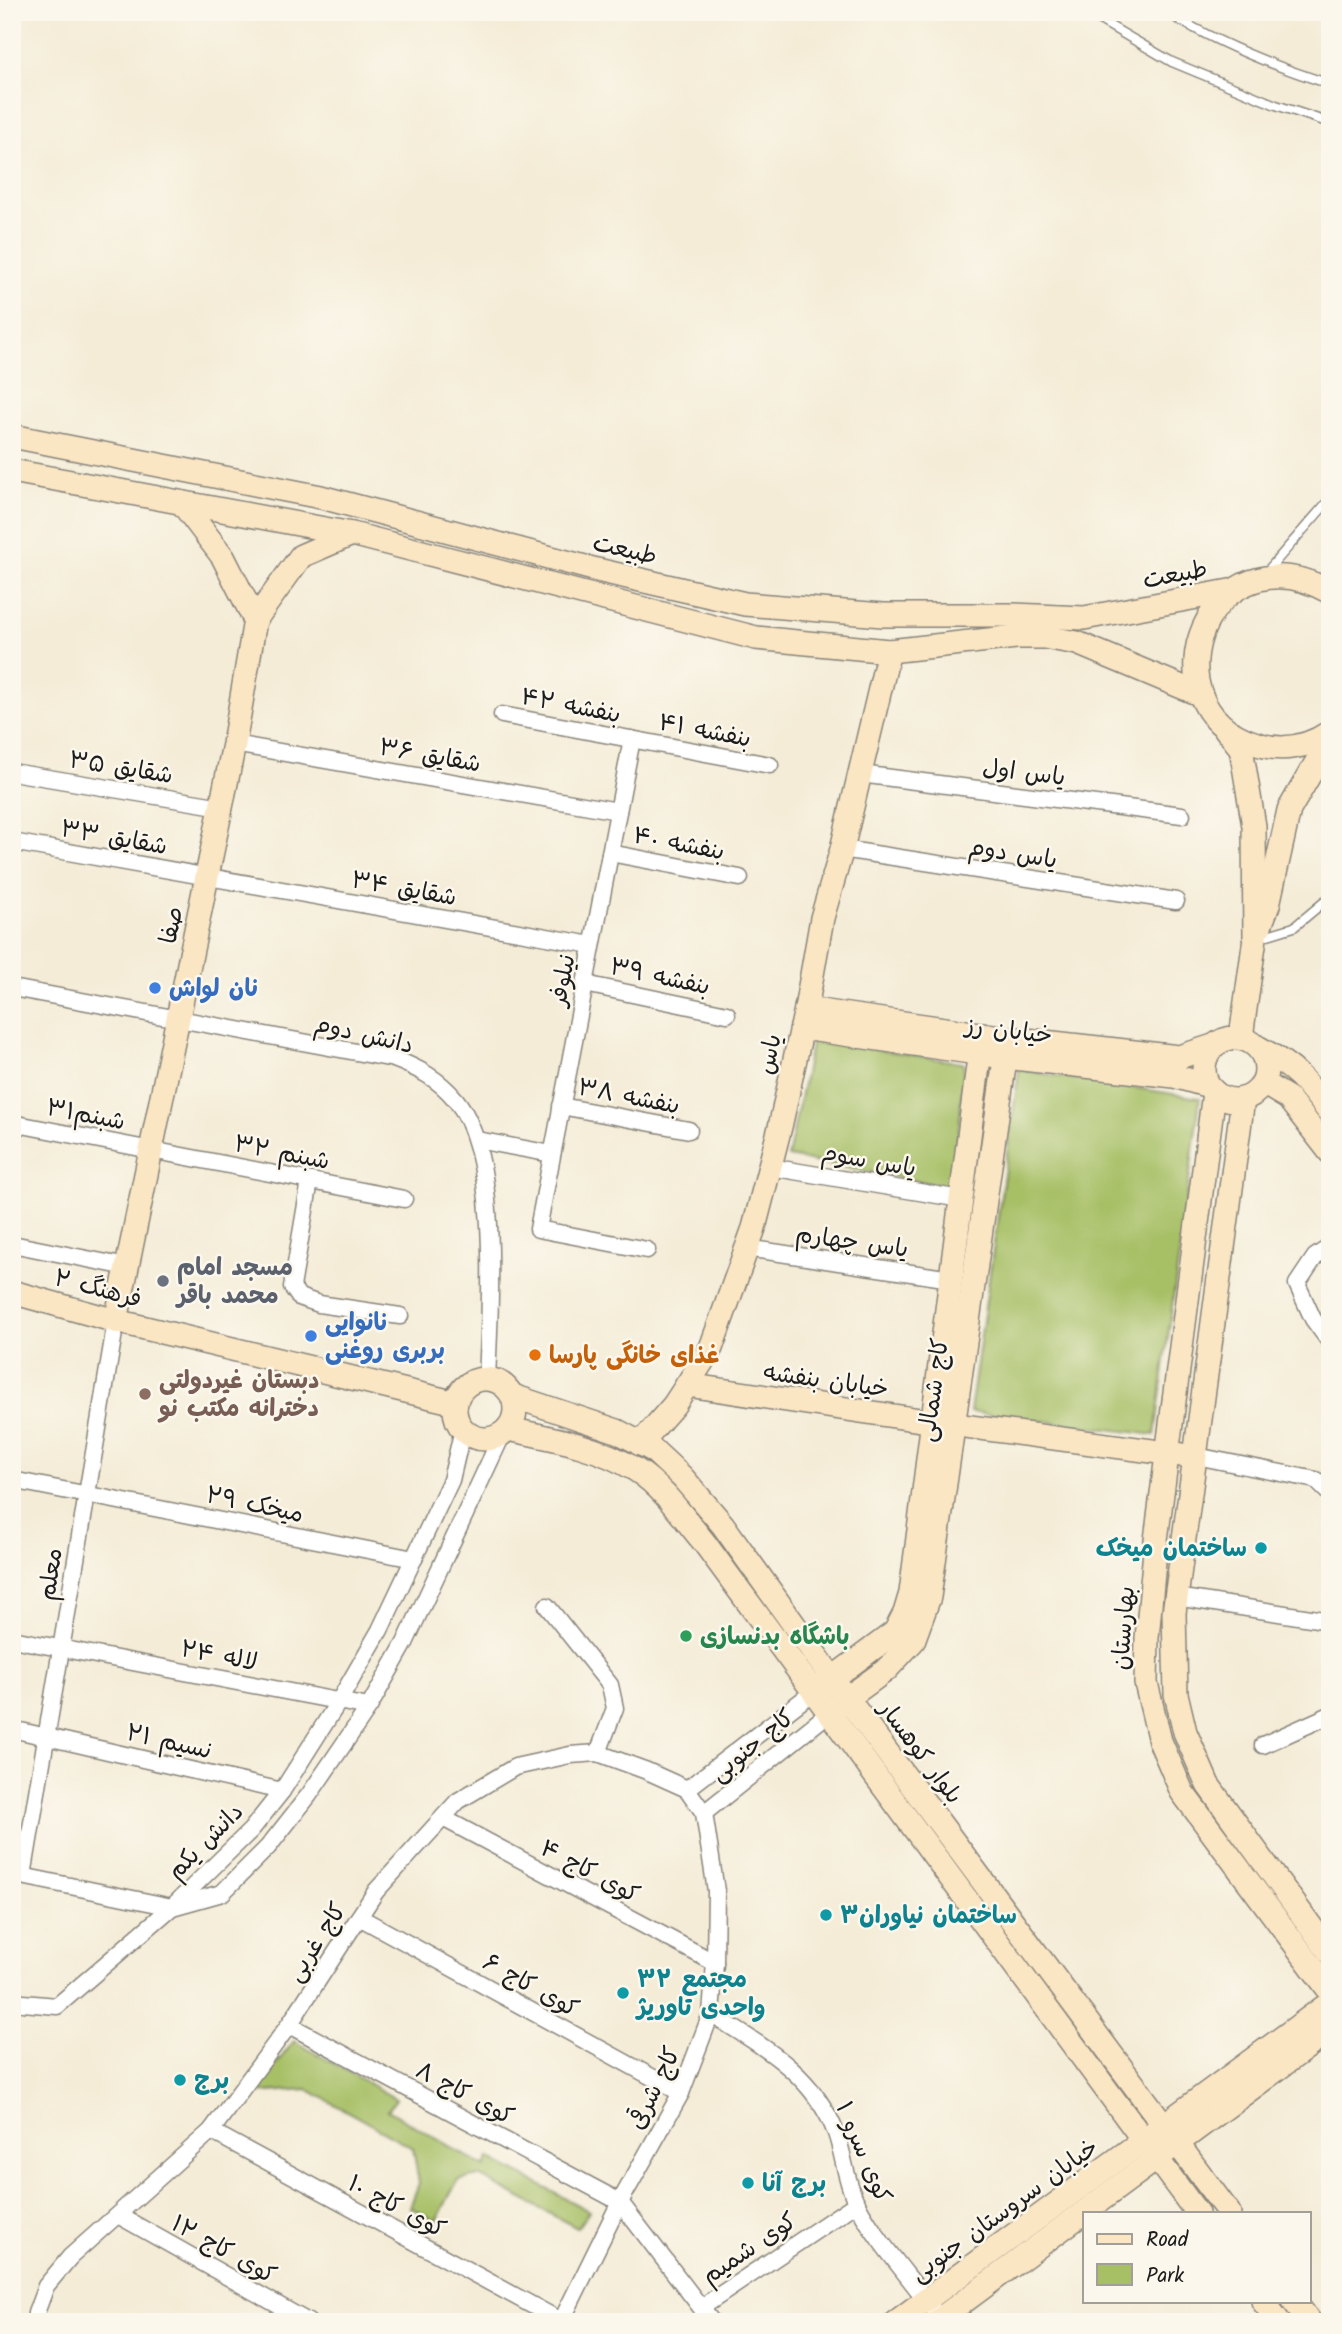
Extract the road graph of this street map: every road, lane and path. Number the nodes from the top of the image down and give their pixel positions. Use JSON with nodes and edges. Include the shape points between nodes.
{"nodes":[{"id":1,"x":1086,"y":12,"type":"edge"},
{"id":2,"x":1166,"y":12,"type":"edge"},
{"id":3,"x":1330,"y":84,"type":"edge"},
{"id":4,"x":1330,"y":123,"type":"edge"},
{"id":5,"x":12,"y":436,"type":"edge"},
{"id":6,"x":12,"y":471,"type":"edge"},
{"id":7,"x":1330,"y":499,"type":"edge"},
{"id":8,"x":182,"y":503,"type":"junction"},
{"id":9,"x":352,"y":534,"type":"junction"},
{"id":10,"x":1261,"y":579,"type":"junction"},
{"id":11,"x":1234,"y":590,"type":"junction"},
{"id":12,"x":1330,"y":592,"type":"edge"},
{"id":13,"x":255,"y":620,"type":"junction"},
{"id":14,"x":889,"y":651,"type":"junction"},
{"id":15,"x":1201,"y":695,"type":"junction"},
{"id":16,"x":502,"y":715,"type":"dead end"},
{"id":17,"x":1220,"y":723,"type":"junction"},
{"id":18,"x":1330,"y":732,"type":"edge"},
{"id":19,"x":632,"y":739,"type":"junction"},
{"id":20,"x":1330,"y":739,"type":"edge"},
{"id":21,"x":234,"y":744,"type":"junction"},
{"id":22,"x":770,"y":765,"type":"dead end"},
{"id":23,"x":12,"y":772,"type":"edge"},
{"id":24,"x":860,"y":774,"type":"junction"},
{"id":25,"x":222,"y":807,"type":"junction"},
{"id":26,"x":618,"y":811,"type":"junction"},
{"id":27,"x":1182,"y":815,"type":"dead end"},
{"id":28,"x":12,"y":842,"type":"edge"},
{"id":29,"x":842,"y":849,"type":"junction"},
{"id":30,"x":610,"y":853,"type":"junction"},
{"id":31,"x":207,"y":877,"type":"junction"},
{"id":32,"x":740,"y":878,"type":"dead end"},
{"id":33,"x":1330,"y":897,"type":"edge"},
{"id":34,"x":1176,"y":901,"type":"dead end"},
{"id":35,"x":1255,"y":939,"type":"junction"},
{"id":36,"x":592,"y":945,"type":"junction"},
{"id":37,"x":585,"y":984,"type":"junction"},
{"id":38,"x":12,"y":988,"type":"edge"},
{"id":39,"x":727,"y":1014,"type":"dead end"},
{"id":40,"x":178,"y":1019,"type":"junction"},
{"id":41,"x":804,"y":1019,"type":"junction"},
{"id":42,"x":1250,"y":1043,"type":"junction"},
{"id":43,"x":981,"y":1044,"type":"junction"},
{"id":44,"x":1213,"y":1046,"type":"junction"},
{"id":45,"x":1006,"y":1048,"type":"junction"},
{"id":46,"x":1263,"y":1083,"type":"junction"},
{"id":47,"x":1212,"y":1089,"type":"junction"},
{"id":48,"x":1243,"y":1099,"type":"junction"},
{"id":49,"x":561,"y":1106,"type":"junction"},
{"id":50,"x":1330,"y":1113,"type":"edge"},
{"id":51,"x":12,"y":1123,"type":"edge"},
{"id":52,"x":689,"y":1130,"type":"dead end"},
{"id":53,"x":477,"y":1140,"type":"junction"},
{"id":54,"x":151,"y":1150,"type":"junction"},
{"id":55,"x":1330,"y":1152,"type":"edge"},
{"id":56,"x":552,"y":1154,"type":"junction"},
{"id":57,"x":770,"y":1167,"type":"junction"},
{"id":58,"x":310,"y":1181,"type":"junction"},
{"id":59,"x":404,"y":1199,"type":"dead end"},
{"id":60,"x":961,"y":1199,"type":"junction"},
{"id":61,"x":12,"y":1244,"type":"edge"},
{"id":62,"x":1330,"y":1247,"type":"edge"},
{"id":63,"x":746,"y":1248,"type":"junction"},
{"id":64,"x":647,"y":1250,"type":"dead end"},
{"id":65,"x":127,"y":1267,"type":"junction"},
{"id":66,"x":951,"y":1279,"type":"junction"},
{"id":67,"x":12,"y":1292,"type":"edge"},
{"id":68,"x":400,"y":1316,"type":"dead end"},
{"id":69,"x":116,"y":1321,"type":"junction"},
{"id":70,"x":1330,"y":1342,"type":"edge"},
{"id":71,"x":487,"y":1379,"type":"junction"},
{"id":72,"x":687,"y":1385,"type":"junction"},
{"id":73,"x":513,"y":1396,"type":"junction"},
{"id":74,"x":456,"y":1403,"type":"junction"},
{"id":75,"x":944,"y":1424,"type":"junction"},
{"id":76,"x":463,"y":1429,"type":"junction"},
{"id":77,"x":505,"y":1431,"type":"junction"},
{"id":78,"x":640,"y":1444,"type":"junction"},
{"id":79,"x":1167,"y":1453,"type":"junction"},
{"id":80,"x":1196,"y":1456,"type":"junction"},
{"id":81,"x":12,"y":1479,"type":"edge"},
{"id":82,"x":87,"y":1493,"type":"junction"},
{"id":83,"x":1330,"y":1493,"type":"edge"},
{"id":84,"x":414,"y":1559,"type":"junction"},
{"id":85,"x":1176,"y":1597,"type":"junction"},
{"id":86,"x":547,"y":1606,"type":"dead end"},
{"id":87,"x":1330,"y":1621,"type":"edge"},
{"id":88,"x":12,"y":1639,"type":"edge"},
{"id":89,"x":61,"y":1648,"type":"junction"},
{"id":90,"x":832,"y":1678,"type":"junction"},
{"id":91,"x":813,"y":1692,"type":"junction"},
{"id":92,"x":848,"y":1698,"type":"junction"},
{"id":93,"x":340,"y":1702,"type":"junction"},
{"id":94,"x":369,"y":1707,"type":"junction"},
{"id":95,"x":829,"y":1713,"type":"junction"},
{"id":96,"x":1330,"y":1715,"type":"edge"},
{"id":97,"x":12,"y":1729,"type":"edge"},
{"id":98,"x":47,"y":1735,"type":"junction"},
{"id":99,"x":1263,"y":1745,"type":"dead end"},
{"id":100,"x":598,"y":1753,"type":"junction"},
{"id":101,"x":687,"y":1789,"type":"junction"},
{"id":102,"x":282,"y":1791,"type":"junction"},
{"id":103,"x":704,"y":1814,"type":"junction"},
{"id":104,"x":443,"y":1818,"type":"junction"},
{"id":105,"x":18,"y":1875,"type":"edge"},
{"id":106,"x":172,"y":1907,"type":"junction"},
{"id":107,"x":359,"y":1917,"type":"junction"},
{"id":108,"x":1330,"y":1953,"type":"edge"},
{"id":109,"x":715,"y":1963,"type":"junction"},
{"id":110,"x":1329,"y":1999,"type":"edge"},
{"id":111,"x":12,"y":2002,"type":"edge"},
{"id":112,"x":711,"y":2014,"type":"junction"},
{"id":113,"x":289,"y":2025,"type":"junction"},
{"id":114,"x":1330,"y":2030,"type":"edge"},
{"id":115,"x":681,"y":2093,"type":"junction"},
{"id":116,"x":211,"y":2131,"type":"junction"},
{"id":117,"x":1171,"y":2134,"type":"junction"},
{"id":118,"x":1149,"y":2149,"type":"junction"},
{"id":119,"x":620,"y":2202,"type":"junction"},
{"id":120,"x":857,"y":2203,"type":"junction"},
{"id":121,"x":1196,"y":2212,"type":"edge"},
{"id":122,"x":1228,"y":2212,"type":"edge"},
{"id":123,"x":118,"y":2215,"type":"junction"},
{"id":124,"x":926,"y":2299,"type":"junction"},
{"id":125,"x":1264,"y":2302,"type":"edge"},
{"id":126,"x":1295,"y":2302,"type":"edge"},
{"id":127,"x":702,"y":2307,"type":"junction"},
{"id":128,"x":561,"y":2321,"type":"edge"},
{"id":129,"x":939,"y":2321,"type":"edge"},
{"id":130,"x":35,"y":2322,"type":"edge"},
{"id":131,"x":308,"y":2322,"type":"edge"},
{"id":132,"x":712,"y":2322,"type":"edge"},
{"id":133,"x":896,"y":2322,"type":"edge"},
{"id":134,"x":1279,"y":2322,"type":"edge"},
{"id":135,"x":1310,"y":2322,"type":"edge"}],
"edges":[{"from":1,"to":4,"type":"lane","via":[[1172,62]]},
{"from":2,"to":3,"type":"lane","via":[[1196,31],[1284,70]]},
{"from":5,"to":11,"type":"main road","name":"طبیعت","via":[[321,497],[745,604],[883,615],[1084,618]]},
{"from":6,"to":8,"type":"main road","name":"طبیعت"},
{"from":7,"to":10,"type":"lane"},
{"from":8,"to":9,"type":"main road","name":"طبیعت"},
{"from":8,"to":13,"type":"main road","via":[[223,557]]},
{"from":9,"to":13,"type":"main road","via":[[301,556]]},
{"from":9,"to":14,"type":"main road","name":"طبیعت","via":[[756,638]]},
{"from":10,"to":11,"type":"main road"},
{"from":10,"to":12,"type":"main road","via":[[1286,577],[1312,582]]},
{"from":11,"to":15,"type":"main road","via":[[1212,610],[1199,636],[1195,666]]},
{"from":13,"to":21,"type":"main road","name":"صفا"},
{"from":14,"to":15,"type":"main road","name":"طبیعت","via":[[1044,637],[1077,643]]},
{"from":14,"to":24,"type":"main road","name":"یاس"},
{"from":15,"to":17,"type":"main road"},
{"from":16,"to":19,"type":"street","name":"بنفشه ۴۲"},
{"from":17,"to":18,"type":"main road","via":[[1241,739],[1267,747],[1293,748]]},
{"from":17,"to":35,"type":"main road","via":[[1241,748],[1249,786]]},
{"from":19,"to":22,"type":"street","name":"بنفشه ۴۱"},
{"from":19,"to":26,"type":"street","name":"نیلوفر"},
{"from":20,"to":35,"type":"main road","via":[[1289,810],[1268,905]]},
{"from":21,"to":25,"type":"main road","name":"صفا"},
{"from":21,"to":26,"type":"street","name":"شقایق ۳۶"},
{"from":23,"to":25,"type":"street","name":"شقایق ۳۵"},
{"from":24,"to":27,"type":"street","name":"یاس اول"},
{"from":24,"to":29,"type":"main road","name":"یاس"},
{"from":25,"to":31,"type":"main road","name":"صفا"},
{"from":26,"to":30,"type":"street","name":"نیلوفر"},
{"from":28,"to":31,"type":"street","name":"شقایق ۳۳"},
{"from":29,"to":34,"type":"street","name":"یاس دوم"},
{"from":29,"to":41,"type":"main road","name":"یاس","via":[[822,918]]},
{"from":30,"to":32,"type":"street","name":"بنفشه ۴۰"},
{"from":30,"to":36,"type":"street","name":"نیلوفر"},
{"from":31,"to":36,"type":"street","name":"شقایق ۳۴"},
{"from":31,"to":40,"type":"main road","name":"صفا"},
{"from":33,"to":35,"type":"lane","via":[[1294,927]]},
{"from":35,"to":42,"type":"main road"},
{"from":36,"to":37,"type":"street","name":"نیلوفر"},
{"from":37,"to":39,"type":"street","name":"بنفشه ۳۹"},
{"from":37,"to":49,"type":"street","name":"نیلوفر"},
{"from":38,"to":40,"type":"street","name":"دانش دوم"},
{"from":40,"to":53,"type":"street","name":"دانش دوم","via":[[394,1059],[418,1068],[456,1100]]},
{"from":40,"to":54,"type":"main road","name":"صفا"},
{"from":41,"to":43,"type":"main road","name":"خیابان رز"},
{"from":41,"to":57,"type":"main road","name":"یاس"},
{"from":42,"to":44,"type":"main road","via":[[1231,1037]]},
{"from":42,"to":46,"type":"main road","via":[[1267,1068]]},
{"from":42,"to":50,"type":"main road","via":[[1302,1076]]},
{"from":43,"to":45,"type":"main road","name":"خیابان رز"},
{"from":43,"to":60,"type":"main road","name":"کاج شمالی"},
{"from":44,"to":45,"type":"main road","name":"خیابان رز","via":[[1179,1057]]},
{"from":44,"to":47,"type":"main road","via":[[1204,1064]]},
{"from":45,"to":47,"type":"main road","name":"خیابان رز","via":[[1174,1076]]},
{"from":45,"to":75,"type":"main road","name":"کاج شمالی"},
{"from":46,"to":48,"type":"main road"},
{"from":46,"to":55,"type":"main road","via":[[1288,1098]]},
{"from":47,"to":48,"type":"main road","via":[[1232,1100]]},
{"from":47,"to":79,"type":"main road","name":"بهارستان"},
{"from":48,"to":80,"type":"main road","name":"بهارستان"},
{"from":49,"to":52,"type":"street","name":"بنفشه ۳۸"},
{"from":49,"to":56,"type":"street","name":"نیلوفر"},
{"from":51,"to":54,"type":"street","name":"شبنم۳۱"},
{"from":53,"to":56,"type":"street"},
{"from":53,"to":71,"type":"street","name":"دانش دوم","via":[[488,1218]]},
{"from":54,"to":58,"type":"street","name":"شبنم ۳۲"},
{"from":54,"to":65,"type":"main road","name":"صفا"},
{"from":56,"to":64,"type":"street","name":"نیلوفر","via":[[538,1229]]},
{"from":57,"to":60,"type":"street","name":"یاس سوم"},
{"from":57,"to":63,"type":"main road","name":"یاس"},
{"from":58,"to":59,"type":"street","name":"شبنم ۳۲"},
{"from":58,"to":68,"type":"street","via":[[292,1287],[299,1297],[319,1304]]},
{"from":60,"to":66,"type":"main road","name":"کاج شمالی"},
{"from":61,"to":65,"type":"street"},
{"from":62,"to":70,"type":"street","via":[[1315,1256],[1297,1284]]},
{"from":63,"to":66,"type":"street","name":"یاس چهارم"},
{"from":63,"to":72,"type":"main road","name":"یاس","via":[[710,1348]]},
{"from":65,"to":69,"type":"main road","name":"صفا"},
{"from":66,"to":75,"type":"main road","name":"کاج شمالی"},
{"from":67,"to":69,"type":"main road","name":"فرهنگ ۲"},
{"from":69,"to":74,"type":"main road","name":"فرهنگ ۲"},
{"from":69,"to":82,"type":"street","name":"معلم"},
{"from":71,"to":73,"type":"main road","via":[[502,1384]]},
{"from":71,"to":74,"type":"main road","via":[[470,1383]]},
{"from":72,"to":75,"type":"main road","name":"خیابان بنفشه"},
{"from":72,"to":78,"type":"main road","name":"یاس"},
{"from":73,"to":77,"type":"main road","via":[[515,1413]]},
{"from":73,"to":78,"type":"main road","name":"بلوار کوهسار"},
{"from":74,"to":76,"type":"main road"},
{"from":75,"to":79,"type":"main road","name":"خیابان بنفشه"},
{"from":75,"to":90,"type":"main road","name":"کاج شمالی","via":[[905,1614],[895,1632]]},
{"from":75,"to":92,"type":"main road","name":"کاج شمالی","via":[[929,1597],[913,1642],[886,1670]]},
{"from":76,"to":77,"type":"main road","via":[[487,1439]]},
{"from":76,"to":84,"type":"street","name":"دانش یکم","via":[[451,1480]]},
{"from":77,"to":91,"type":"main road","name":"بلوار کوهسار","via":[[607,1454],[638,1471],[703,1541]]},
{"from":77,"to":94,"type":"street","name":"دانش یکم","via":[[411,1631]]},
{"from":78,"to":90,"type":"main road","name":"بلوار کوهسار","via":[[682,1477],[723,1525]]},
{"from":79,"to":80,"type":"main road","name":"خیابان بنفشه"},
{"from":79,"to":110,"type":"main road","name":"بهارستان","via":[[1146,1672],[1160,1741],[1182,1792]]},
{"from":80,"to":83,"type":"street","via":[[1316,1480]]},
{"from":80,"to":85,"type":"main road","name":"بهارستان"},
{"from":81,"to":82,"type":"street","name":"میخک ۲۹"},
{"from":82,"to":84,"type":"street","name":"میخک ۲۹"},
{"from":82,"to":89,"type":"street","name":"معلم"},
{"from":84,"to":93,"type":"street","name":"دانش یکم"},
{"from":85,"to":87,"type":"street"},
{"from":85,"to":108,"type":"main road","name":"بهارستان","via":[[1176,1694],[1185,1732],[1208,1785]]},
{"from":86,"to":100,"type":"street","via":[[610,1685],[615,1707]]},
{"from":88,"to":89,"type":"street","name":"لاله ۲۴"},
{"from":89,"to":93,"type":"street","name":"لاله ۲۴"},
{"from":89,"to":98,"type":"street","name":"معلم"},
{"from":90,"to":91,"type":"main road","name":"کاج شمالی"},
{"from":90,"to":92,"type":"main road","name":"بلوار کوهسار"},
{"from":91,"to":95,"type":"main road","name":"بلوار کوهسار"},
{"from":91,"to":101,"type":"street","name":"کاج جنوبی"},
{"from":92,"to":95,"type":"main road","name":"کاج شمالی"},
{"from":92,"to":117,"type":"main road","name":"بلوار کوهسار"},
{"from":93,"to":94,"type":"street","name":"لاله ۲۴"},
{"from":93,"to":102,"type":"street","name":"دانش یکم"},
{"from":94,"to":106,"type":"street","name":"دانش یکم","via":[[309,1795],[268,1847],[222,1894]]},
{"from":95,"to":103,"type":"street","name":"کاج جنوبی"},
{"from":95,"to":118,"type":"main road","name":"بلوار کوهسار"},
{"from":96,"to":99,"type":"street"},
{"from":97,"to":98,"type":"street","name":"نسیم ۲۱"},
{"from":98,"to":102,"type":"street","name":"نسیم ۲۱"},
{"from":98,"to":105,"type":"street","name":"معلم"},
{"from":100,"to":101,"type":"street","name":"کاج غربی"},
{"from":100,"to":104,"type":"street","name":"کاج غربی","via":[[516,1767],[458,1801]]},
{"from":101,"to":103,"type":"street"},
{"from":102,"to":106,"type":"street","name":"دانش یکم","via":[[251,1830]]},
{"from":103,"to":109,"type":"street","name":"کاج شرقی","via":[[716,1891]]},
{"from":104,"to":107,"type":"street","name":"کاج غربی","via":[[376,1891]]},
{"from":104,"to":109,"type":"street","name":"کوی کاج ۴"},
{"from":105,"to":106,"type":"street"},
{"from":106,"to":111,"type":"street","via":[[57,2006]]},
{"from":107,"to":113,"type":"street","name":"کاج غربی"},
{"from":107,"to":115,"type":"street","name":"کوی کاج ۶"},
{"from":109,"to":112,"type":"street","name":"کاج شرقی"},
{"from":110,"to":117,"type":"main road"},
{"from":112,"to":115,"type":"street","name":"کاج شرقی"},
{"from":112,"to":120,"type":"street","name":"کوی سرو ۱","via":[[779,2056],[804,2080],[829,2116]]},
{"from":113,"to":116,"type":"street","name":"کاج غربی"},
{"from":113,"to":119,"type":"street","name":"کوی کاج ۸"},
{"from":114,"to":117,"type":"main road"},
{"from":115,"to":119,"type":"street","name":"کاج شرقی"},
{"from":116,"to":123,"type":"street","name":"کاج غربی"},
{"from":116,"to":128,"type":"street","name":"کوی کاج ۱۰"},
{"from":117,"to":118,"type":"main road"},
{"from":117,"to":122,"type":"main road","name":"بلوار کوهسار"},
{"from":118,"to":121,"type":"main road","name":"بلوار کوهسار"},
{"from":118,"to":124,"type":"main road","name":"خیابان سروستان جنوبی"},
{"from":118,"to":129,"type":"main road","name":"خیابان سروستان جنوبی"},
{"from":119,"to":127,"type":"street"},
{"from":119,"to":128,"type":"street","name":"کاج شرقی"},
{"from":120,"to":124,"type":"street","name":"کوی سرو ۱"},
{"from":120,"to":127,"type":"street","name":"کوی شمیم"},
{"from":123,"to":130,"type":"street","name":"کاج غربی","via":[[70,2257],[46,2286]]},
{"from":123,"to":131,"type":"street","name":"کوی کاج ۱۲"},
{"from":124,"to":129,"type":"street","name":"کوی سرو ۱"},
{"from":124,"to":133,"type":"main road","name":"خیابان سروستان جنوبی"},
{"from":125,"to":134,"type":"main road"},
{"from":126,"to":135,"type":"main road"},
{"from":127,"to":132,"type":"street"}]}
